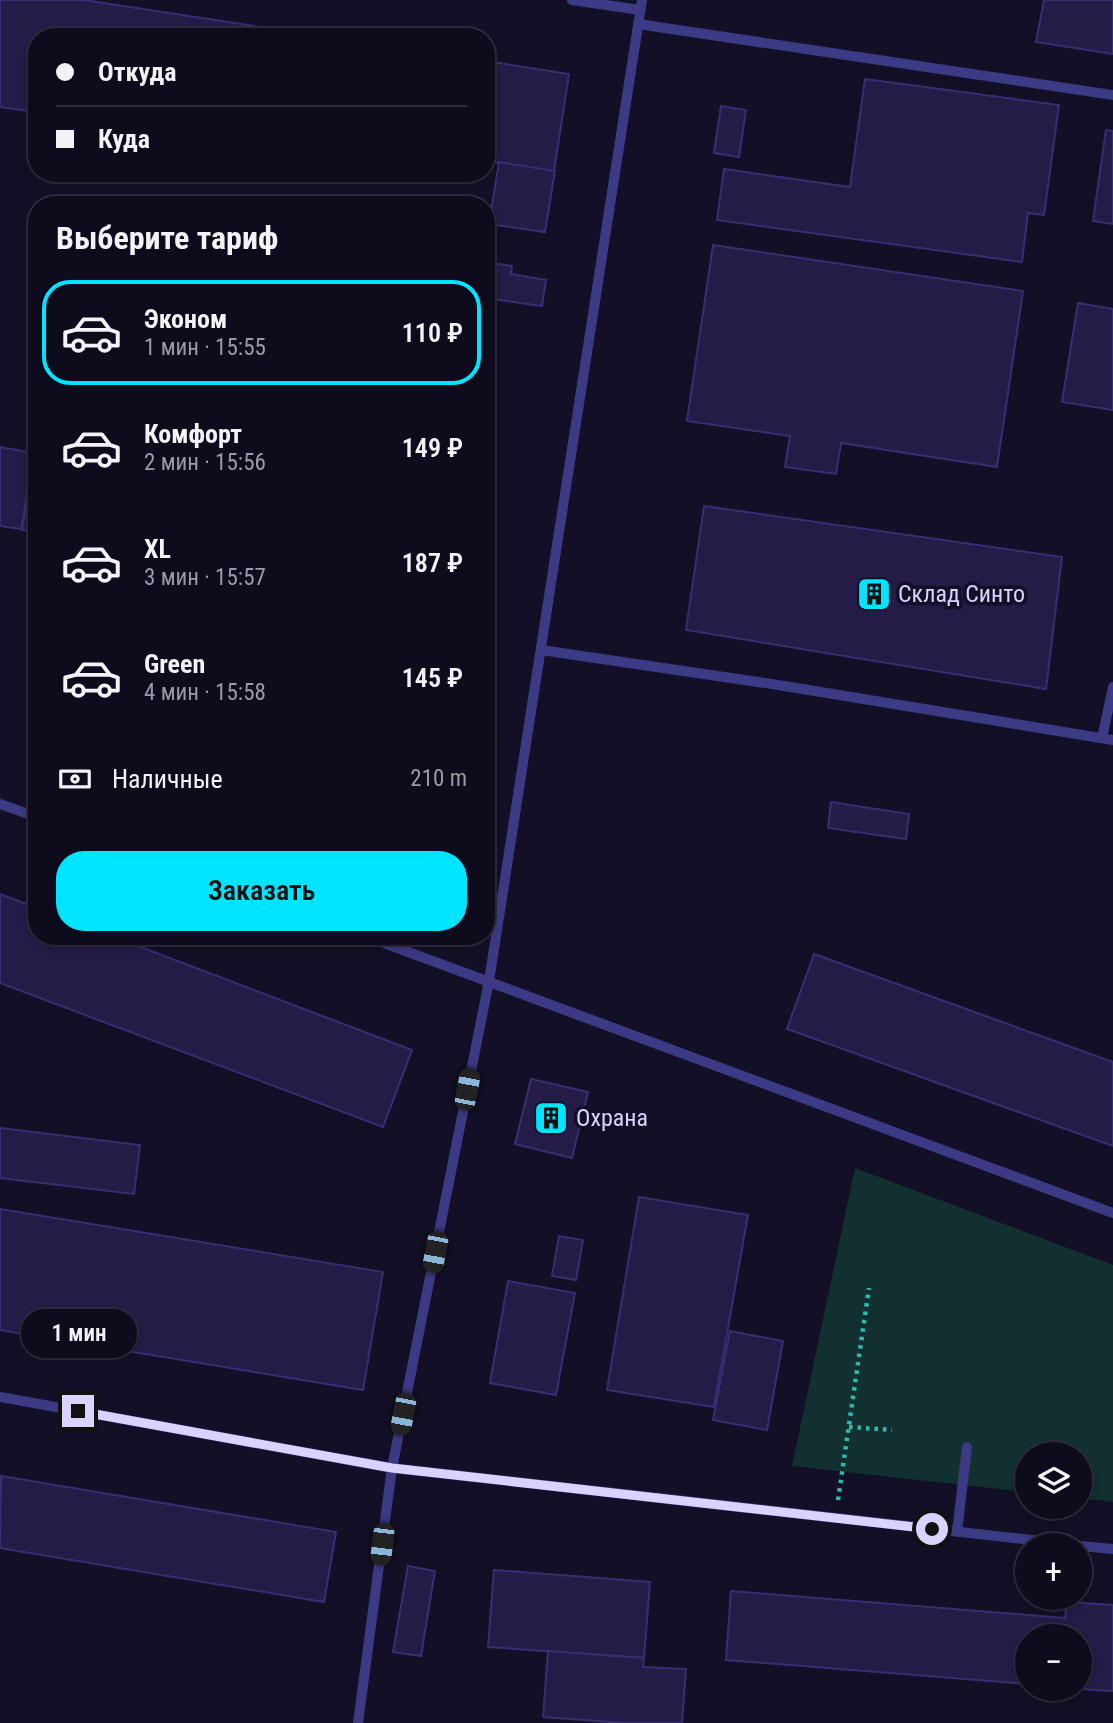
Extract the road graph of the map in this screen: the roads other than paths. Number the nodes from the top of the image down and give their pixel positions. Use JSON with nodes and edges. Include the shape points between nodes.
{"nodes":[{"id":1,"x":572,"y":0,"type":"edge"},
{"id":2,"x":641,"y":5,"type":"edge"},
{"id":3,"x":638,"y":24,"type":"junction"},
{"id":4,"x":1113,"y":95,"type":"edge"},
{"id":5,"x":541,"y":650,"type":"junction"},
{"id":6,"x":1113,"y":687,"type":"edge"},
{"id":7,"x":1107,"y":739,"type":"edge"},
{"id":8,"x":0,"y":804,"type":"edge"},
{"id":9,"x":28,"y":814,"type":"edge"},
{"id":10,"x":495,"y":943,"type":"edge"},
{"id":11,"x":390,"y":945,"type":"edge"},
{"id":12,"x":495,"y":945,"type":"edge"},
{"id":13,"x":489,"y":981,"type":"junction"},
{"id":14,"x":1113,"y":1213,"type":"edge"},
{"id":15,"x":0,"y":1397,"type":"edge"},
{"id":16,"x":967,"y":1447,"type":"dead end"},
{"id":17,"x":392,"y":1468,"type":"junction"},
{"id":18,"x":957,"y":1532,"type":"junction"},
{"id":19,"x":1015,"y":1539,"type":"edge"},
{"id":20,"x":1092,"y":1547,"type":"edge"},
{"id":21,"x":1113,"y":1549,"type":"edge"},
{"id":22,"x":358,"y":1723,"type":"edge"}],
"edges":[{"from":1,"to":2,"type":"lane"},
{"from":2,"to":3,"type":"lane"},
{"from":3,"to":4,"type":"lane"},
{"from":3,"to":5,"type":"lane"},
{"from":5,"to":7,"type":"lane"},
{"from":5,"to":10,"type":"lane"},
{"from":6,"to":7,"type":"lane"},
{"from":8,"to":9,"type":"lane"},
{"from":11,"to":13,"type":"lane"},
{"from":12,"to":13,"type":"lane"},
{"from":13,"to":14,"type":"lane"},
{"from":13,"to":17,"type":"lane"},
{"from":15,"to":17,"type":"lane"},
{"from":16,"to":18,"type":"lane"},
{"from":17,"to":18,"type":"lane"},
{"from":17,"to":22,"type":"lane"},
{"from":18,"to":19,"type":"lane"},
{"from":20,"to":21,"type":"lane"}]}
